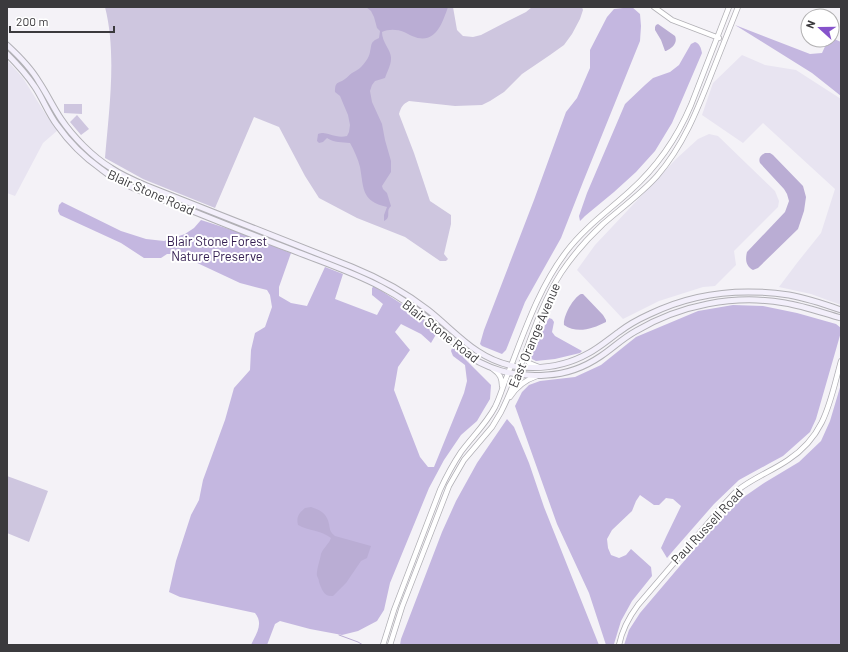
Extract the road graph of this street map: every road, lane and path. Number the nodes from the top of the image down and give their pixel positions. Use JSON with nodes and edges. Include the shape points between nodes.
{"nodes":[{"id":1,"x":654,"y":7,"type":"edge"},
{"id":2,"x":729,"y":7,"type":"edge"},
{"id":3,"x":738,"y":7,"type":"edge"},
{"id":4,"x":718,"y":37,"type":"junction"},
{"id":5,"x":725,"y":40,"type":"junction"},
{"id":6,"x":7,"y":45,"type":"edge"},
{"id":7,"x":7,"y":54,"type":"edge"},
{"id":8,"x":20,"y":58,"type":"junction"},
{"id":9,"x":15,"y":62,"type":"junction"},
{"id":10,"x":62,"y":120,"type":"junction"},
{"id":11,"x":56,"y":124,"type":"junction"},
{"id":12,"x":637,"y":185,"type":"junction"},
{"id":13,"x":643,"y":190,"type":"junction"},
{"id":14,"x":669,"y":306,"type":"junction"},
{"id":15,"x":841,"y":310,"type":"edge"},
{"id":16,"x":672,"y":314,"type":"junction"},
{"id":17,"x":841,"y":318,"type":"edge"},
{"id":18,"x":527,"y":350,"type":"junction"},
{"id":19,"x":841,"y":361,"type":"edge"},
{"id":20,"x":512,"y":365,"type":"junction"},
{"id":21,"x":488,"y":366,"type":"junction"},
{"id":22,"x":520,"y":367,"type":"junction"},
{"id":23,"x":542,"y":367,"type":"junction"},
{"id":24,"x":508,"y":373,"type":"junction"},
{"id":25,"x":517,"y":375,"type":"junction"},
{"id":26,"x":538,"y":376,"type":"junction"},
{"id":27,"x":502,"y":389,"type":"junction"},
{"id":28,"x":504,"y":406,"type":"junction"},
{"id":29,"x":408,"y":573,"type":"junction"},
{"id":30,"x":414,"y":576,"type":"junction"},
{"id":31,"x":383,"y":645,"type":"edge"},
{"id":32,"x":390,"y":645,"type":"edge"},
{"id":33,"x":619,"y":645,"type":"edge"}],
"edges":[{"from":1,"to":4,"type":"street","via":[[672,20]]},
{"from":2,"to":4,"type":"street","name":"East Orange Avenue"},
{"from":3,"to":5,"type":"street","name":"East Orange Avenue"},
{"from":4,"to":5,"type":"street"},
{"from":4,"to":12,"type":"street","name":"East Orange Avenue","via":[[675,138],[660,160]]},
{"from":5,"to":13,"type":"street","name":"East Orange Avenue","via":[[685,136],[658,175]]},
{"from":6,"to":8,"type":"main road","name":"Blair Stone Road"},
{"from":7,"to":9,"type":"main road","name":"Blair Stone Road"},
{"from":8,"to":9,"type":"main road"},
{"from":8,"to":10,"type":"main road","name":"Blair Stone Road","via":[[39,81]]},
{"from":9,"to":11,"type":"main road","name":"Blair Stone Road","via":[[35,88]]},
{"from":10,"to":11,"type":"main road"},
{"from":10,"to":20,"type":"main road","name":"Blair Stone Road","via":[[89,151],[110,168],[128,178],[376,277],[428,310],[476,351]]},
{"from":11,"to":21,"type":"main road","name":"Blair Stone Road","via":[[78,150],[108,174],[157,197],[357,275],[379,286],[414,308],[465,353]]},
{"from":12,"to":13,"type":"street"},
{"from":12,"to":20,"type":"street","name":"East Orange Avenue","via":[[591,224],[563,257],[538,300]]},
{"from":13,"to":18,"type":"street","name":"East Orange Avenue","via":[[593,234],[568,262],[550,292]]},
{"from":14,"to":15,"type":"main road","name":"Blair Stone Road","via":[[712,294],[767,292],[790,295]]},
{"from":14,"to":16,"type":"main road"},
{"from":14,"to":23,"type":"main road","name":"Blair Stone Road","via":[[631,324],[584,356],[560,365]]},
{"from":16,"to":17,"type":"main road","name":"Blair Stone Road","via":[[715,303],[752,300],[796,305]]},
{"from":16,"to":26,"type":"main road","name":"Blair Stone Road","via":[[635,331],[586,364],[563,373]]},
{"from":18,"to":22,"type":"street","name":"East Orange Avenue"},
{"from":18,"to":23,"type":"street","via":[[526,358],[529,363]]},
{"from":19,"to":33,"type":"street","name":"Paul Russell Road","via":[[827,412],[812,438],[798,453],[738,490],[727,501],[630,615]]},
{"from":20,"to":22,"type":"main road","name":"Blair Stone Road"},
{"from":20,"to":24,"type":"street","name":"East Orange Avenue"},
{"from":21,"to":24,"type":"main road","name":"Blair Stone Road"},
{"from":21,"to":27,"type":"street","via":[[501,376]]},
{"from":22,"to":23,"type":"main road","name":"Blair Stone Road"},
{"from":22,"to":25,"type":"street","name":"East Orange Avenue"},
{"from":24,"to":25,"type":"main road","name":"Blair Stone Road"},
{"from":24,"to":27,"type":"street","name":"East Orange Avenue"},
{"from":25,"to":26,"type":"main road","name":"Blair Stone Road"},
{"from":25,"to":28,"type":"street","name":"East Orange Avenue"},
{"from":26,"to":28,"type":"street","via":[[520,384]]},
{"from":27,"to":29,"type":"street","name":"East Orange Avenue","via":[[489,417],[445,479]]},
{"from":28,"to":30,"type":"street","name":"East Orange Avenue","via":[[492,428],[472,450],[449,486]]},
{"from":29,"to":30,"type":"street"},
{"from":29,"to":31,"type":"street","name":"East Orange Avenue"},
{"from":30,"to":32,"type":"street","name":"East Orange Avenue"}]}
